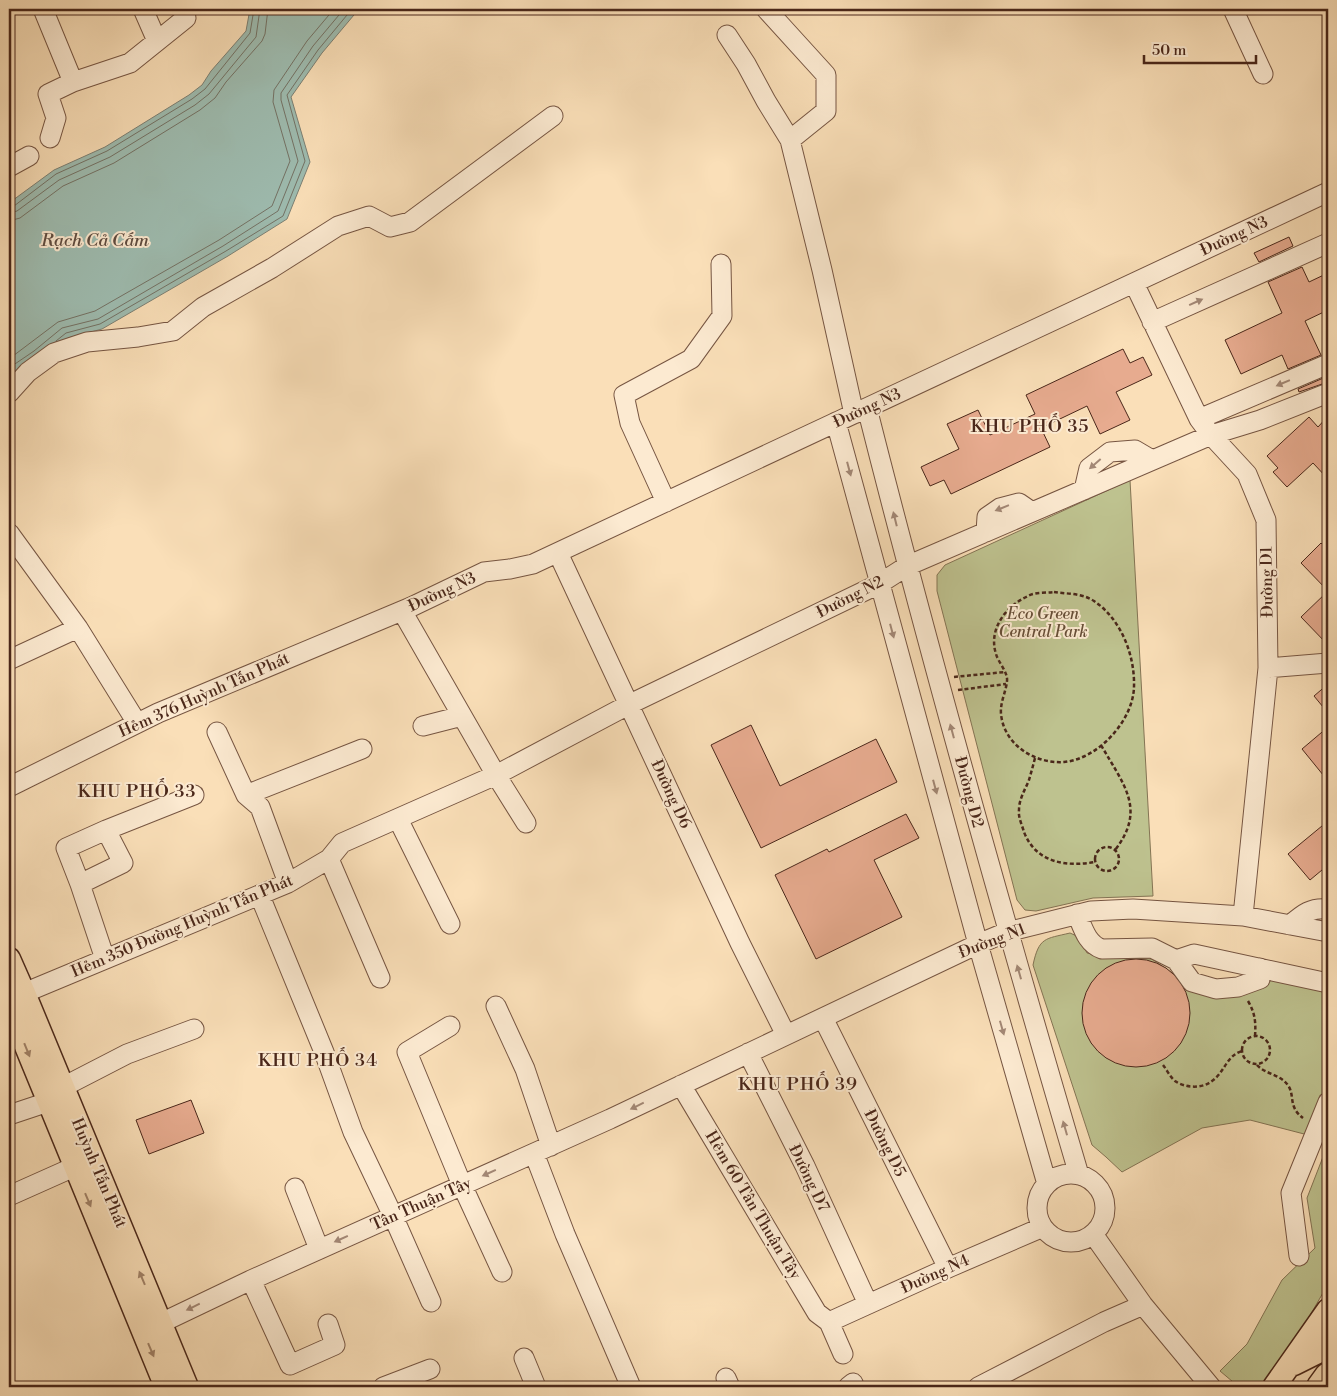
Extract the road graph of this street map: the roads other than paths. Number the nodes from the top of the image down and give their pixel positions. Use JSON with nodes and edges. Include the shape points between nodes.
{"nodes":[{"id":1,"x":43,"y":9,"type":"edge"},
{"id":2,"x":143,"y":9,"type":"edge"},
{"id":3,"x":766,"y":9,"type":"edge"},
{"id":4,"x":1233,"y":9,"type":"edge"},
{"id":5,"x":188,"y":12,"type":"edge"},
{"id":6,"x":727,"y":35,"type":"dead end"},
{"id":7,"x":157,"y":41,"type":"junction"},
{"id":8,"x":1263,"y":74,"type":"dead end"},
{"id":9,"x":73,"y":82,"type":"junction"},
{"id":10,"x":554,"y":116,"type":"dead end"},
{"id":11,"x":50,"y":138,"type":"dead end"},
{"id":12,"x":790,"y":140,"type":"junction"},
{"id":13,"x":29,"y":156,"type":"dead end"},
{"id":14,"x":9,"y":167,"type":"edge"},
{"id":15,"x":1328,"y":192,"type":"edge"},
{"id":16,"x":1328,"y":243,"type":"edge"},
{"id":17,"x":720,"y":264,"type":"dead end"},
{"id":18,"x":1134,"y":283,"type":"junction"},
{"id":19,"x":1152,"y":322,"type":"junction"},
{"id":20,"x":1328,"y":364,"type":"edge"},
{"id":21,"x":1328,"y":392,"type":"edge"},
{"id":22,"x":9,"y":393,"type":"edge"},
{"id":23,"x":1251,"y":397,"type":"junction"},
{"id":24,"x":860,"y":411,"type":"junction"},
{"id":25,"x":1199,"y":419,"type":"junction"},
{"id":26,"x":1260,"y":420,"type":"junction"},
{"id":27,"x":836,"y":422,"type":"junction"},
{"id":28,"x":1211,"y":435,"type":"junction"},
{"id":29,"x":666,"y":502,"type":"junction"},
{"id":30,"x":9,"y":532,"type":"edge"},
{"id":31,"x":558,"y":552,"type":"junction"},
{"id":32,"x":907,"y":566,"type":"junction"},
{"id":33,"x":879,"y":584,"type":"junction"},
{"id":34,"x":402,"y":611,"type":"junction"},
{"id":35,"x":78,"y":628,"type":"junction"},
{"id":36,"x":9,"y":660,"type":"edge"},
{"id":37,"x":1328,"y":663,"type":"edge"},
{"id":38,"x":1268,"y":668,"type":"junction"},
{"id":39,"x":628,"y":705,"type":"junction"},
{"id":40,"x":462,"y":716,"type":"junction"},
{"id":41,"x":137,"y":723,"type":"junction"},
{"id":42,"x":423,"y":726,"type":"dead end"},
{"id":43,"x":217,"y":732,"type":"dead end"},
{"id":44,"x":362,"y":749,"type":"dead end"},
{"id":45,"x":496,"y":775,"type":"junction"},
{"id":46,"x":9,"y":787,"type":"edge"},
{"id":47,"x":194,"y":795,"type":"dead end"},
{"id":48,"x":246,"y":795,"type":"junction"},
{"id":49,"x":398,"y":819,"type":"junction"},
{"id":50,"x":526,"y":823,"type":"dead end"},
{"id":51,"x":106,"y":830,"type":"junction"},
{"id":52,"x":329,"y":859,"type":"junction"},
{"id":53,"x":288,"y":883,"type":"junction"},
{"id":54,"x":80,"y":884,"type":"junction"},
{"id":55,"x":260,"y":896,"type":"junction"},
{"id":56,"x":1328,"y":908,"type":"edge"},
{"id":57,"x":1077,"y":914,"type":"junction"},
{"id":58,"x":1243,"y":916,"type":"junction"},
{"id":59,"x":450,"y":924,"type":"dead end"},
{"id":60,"x":1290,"y":925,"type":"junction"},
{"id":61,"x":1007,"y":932,"type":"junction"},
{"id":62,"x":1328,"y":932,"type":"edge"},
{"id":63,"x":978,"y":944,"type":"junction"},
{"id":64,"x":9,"y":959,"type":"edge"},
{"id":65,"x":104,"y":959,"type":"junction"},
{"id":66,"x":1176,"y":960,"type":"junction"},
{"id":67,"x":1260,"y":968,"type":"junction"},
{"id":68,"x":380,"y":978,"type":"dead end"},
{"id":69,"x":1328,"y":983,"type":"edge"},
{"id":70,"x":14,"y":1000,"type":"edge"},
{"id":71,"x":496,"y":1006,"type":"dead end"},
{"id":72,"x":822,"y":1018,"type":"junction"},
{"id":73,"x":450,"y":1026,"type":"dead end"},
{"id":74,"x":194,"y":1029,"type":"dead end"},
{"id":75,"x":786,"y":1035,"type":"junction"},
{"id":76,"x":748,"y":1053,"type":"junction"},
{"id":77,"x":681,"y":1085,"type":"junction"},
{"id":78,"x":55,"y":1094,"type":"junction"},
{"id":79,"x":1328,"y":1102,"type":"edge"},
{"id":80,"x":9,"y":1115,"type":"edge"},
{"id":81,"x":551,"y":1146,"type":"junction"},
{"id":82,"x":534,"y":1153,"type":"junction"},
{"id":83,"x":74,"y":1167,"type":"junction"},
{"id":84,"x":1079,"y":1175,"type":"junction"},
{"id":85,"x":1047,"y":1184,"type":"junction"},
{"id":86,"x":462,"y":1185,"type":"junction"},
{"id":87,"x":295,"y":1188,"type":"dead end"},
{"id":88,"x":9,"y":1196,"type":"edge"},
{"id":89,"x":393,"y":1216,"type":"junction"},
{"id":90,"x":1043,"y":1227,"type":"junction"},
{"id":91,"x":1093,"y":1234,"type":"junction"},
{"id":92,"x":319,"y":1249,"type":"junction"},
{"id":93,"x":1299,"y":1256,"type":"dead end"},
{"id":94,"x":948,"y":1268,"type":"junction"},
{"id":95,"x":502,"y":1272,"type":"dead end"},
{"id":96,"x":251,"y":1280,"type":"junction"},
{"id":97,"x":431,"y":1302,"type":"dead end"},
{"id":98,"x":868,"y":1304,"type":"junction"},
{"id":99,"x":1142,"y":1305,"type":"junction"},
{"id":100,"x":1328,"y":1310,"type":"edge"},
{"id":101,"x":828,"y":1322,"type":"junction"},
{"id":102,"x":161,"y":1323,"type":"junction"},
{"id":103,"x":328,"y":1324,"type":"dead end"},
{"id":104,"x":1325,"y":1344,"type":"edge"},
{"id":105,"x":844,"y":1354,"type":"dead end"},
{"id":106,"x":524,"y":1358,"type":"dead end"},
{"id":107,"x":430,"y":1369,"type":"dead end"},
{"id":108,"x":1328,"y":1376,"type":"edge"},
{"id":109,"x":1291,"y":1377,"type":"edge"},
{"id":110,"x":1212,"y":1386,"type":"edge"},
{"id":111,"x":166,"y":1387,"type":"edge"},
{"id":112,"x":187,"y":1387,"type":"edge"},
{"id":113,"x":383,"y":1387,"type":"edge"},
{"id":114,"x":536,"y":1387,"type":"edge"},
{"id":115,"x":632,"y":1387,"type":"edge"},
{"id":116,"x":978,"y":1387,"type":"edge"},
{"id":117,"x":1274,"y":1387,"type":"edge"},
{"id":118,"x":1320,"y":1387,"type":"edge"}],
"edges":[{"from":1,"to":9,"type":"street"},
{"from":2,"to":7,"type":"street"},
{"from":3,"to":12,"type":"street","via":[[826,75],[826,110]]},
{"from":4,"to":8,"type":"street"},
{"from":5,"to":7,"type":"street"},
{"from":6,"to":12,"type":"street","name":"Đường D2"},
{"from":7,"to":9,"type":"street","via":[[130,63]]},
{"from":9,"to":11,"type":"street","via":[[48,94],[56,118]]},
{"from":10,"to":22,"type":"street","via":[[410,222],[390,227],[369,216],[338,226],[203,307],[173,331],[87,342],[54,353],[28,372]]},
{"from":12,"to":24,"type":"street","name":"Đường D2"},
{"from":13,"to":14,"type":"street"},
{"from":15,"to":18,"type":"street","name":"Đường N3"},
{"from":19,"to":16,"type":"street","one_way":true},
{"from":17,"to":29,"type":"street","via":[[722,316],[717,324],[691,358],[624,396],[630,423]]},
{"from":18,"to":19,"type":"street","name":"Đường D1"},
{"from":18,"to":24,"type":"street","name":"Đường N3"},
{"from":19,"to":25,"type":"street","name":"Đường D1"},
{"from":20,"to":23,"type":"street","one_way":true},
{"from":21,"to":26,"type":"street","name":"Đường N2"},
{"from":23,"to":25,"type":"street"},
{"from":23,"to":26,"type":"street"},
{"from":24,"to":27,"type":"street","name":"Đường N3"},
{"from":32,"to":24,"type":"street","name":"Đường D2","one_way":true},
{"from":25,"to":28,"type":"street","name":"Đường D1"},
{"from":26,"to":28,"type":"street","name":"Đường N2"},
{"from":27,"to":29,"type":"street","name":"Đường N3"},
{"from":27,"to":33,"type":"street","name":"Đường D2","one_way":true},
{"from":28,"to":32,"type":"street","name":"Đường N2"},
{"from":28,"to":38,"type":"street","name":"Đường D1","via":[[1247,474],[1266,520]]},
{"from":29,"to":31,"type":"street","name":"Đường N3"},
{"from":30,"to":35,"type":"street"},
{"from":31,"to":34,"type":"street","name":"Đường N3","via":[[533,564],[484,572]]},
{"from":31,"to":39,"type":"street","name":"Đường D6"},
{"from":32,"to":33,"type":"street","name":"Đường N2"},
{"from":61,"to":32,"type":"street","name":"Đường D2","one_way":true},
{"from":33,"to":39,"type":"street","name":"Đường N2"},
{"from":33,"to":63,"type":"street","name":"Đường D2","one_way":true},
{"from":34,"to":40,"type":"street"},
{"from":34,"to":41,"type":"street","name":"Hẻm 376 Huỳnh Tấn Phát"},
{"from":35,"to":36,"type":"street"},
{"from":35,"to":41,"type":"street"},
{"from":37,"to":38,"type":"street"},
{"from":38,"to":58,"type":"street","name":"Đường D1"},
{"from":39,"to":45,"type":"street","name":"Đường N2"},
{"from":39,"to":75,"type":"street","name":"Đường D6"},
{"from":40,"to":42,"type":"street"},
{"from":40,"to":45,"type":"street"},
{"from":41,"to":46,"type":"street","name":"Hẻm 376 Huỳnh Tấn Phát"},
{"from":43,"to":48,"type":"street"},
{"from":44,"to":48,"type":"street"},
{"from":45,"to":49,"type":"street","name":"Hẻm 350 Đường Huỳnh Tấn Phát"},
{"from":45,"to":50,"type":"street"},
{"from":47,"to":51,"type":"street"},
{"from":48,"to":53,"type":"street","via":[[260,807]]},
{"from":49,"to":52,"type":"street","name":"Hẻm 350 Đường Huỳnh Tấn Phát","via":[[342,843]]},
{"from":49,"to":59,"type":"street"},
{"from":51,"to":54,"type":"street","via":[[66,848]]},
{"from":51,"to":54,"type":"street","via":[[123,863]]},
{"from":52,"to":53,"type":"street","name":"Hẻm 350 Đường Huỳnh Tấn Phát"},
{"from":52,"to":68,"type":"street"},
{"from":53,"to":55,"type":"street","name":"Hẻm 350 Đường Huỳnh Tấn Phát"},
{"from":54,"to":65,"type":"street"},
{"from":55,"to":65,"type":"street","name":"Hẻm 350 Đường Huỳnh Tấn Phát"},
{"from":55,"to":89,"type":"street","via":[[353,1132]]},
{"from":56,"to":60,"type":"street","via":[[1305,912]]},
{"from":57,"to":58,"type":"street","name":"Đường N1","via":[[1091,910],[1133,909]]},
{"from":57,"to":61,"type":"street","name":"Đường N1"},
{"from":57,"to":66,"type":"street","via":[[1094,946],[1102,949],[1152,948]]},
{"from":58,"to":60,"type":"street","name":"Đường N1"},
{"from":60,"to":62,"type":"street","name":"Đường N1"},
{"from":61,"to":63,"type":"street","name":"Đường N1"},
{"from":84,"to":61,"type":"street","name":"Đường D2","one_way":true},
{"from":63,"to":72,"type":"street","name":"Đường N1"},
{"from":63,"to":85,"type":"street","name":"Đường D2","one_way":true},
{"from":64,"to":70,"type":"main road","name":"Huỳnh Tấn Phát"},
{"from":65,"to":70,"type":"street","name":"Hẻm 350 Đường Huỳnh Tấn Phát"},
{"from":66,"to":67,"type":"street","via":[[1194,954]]},
{"from":66,"to":67,"type":"street","via":[[1192,982],[1216,989],[1234,988],[1260,979]]},
{"from":67,"to":69,"type":"street"},
{"from":70,"to":78,"type":"main road","name":"Huỳnh Tấn Phát"},
{"from":71,"to":81,"type":"street","via":[[525,1069]]},
{"from":72,"to":75,"type":"street","name":"Đường N1"},
{"from":72,"to":94,"type":"street","name":"Đường D5"},
{"from":73,"to":86,"type":"street","via":[[407,1052]]},
{"from":74,"to":78,"type":"street","via":[[127,1054]]},
{"from":75,"to":76,"type":"street","name":"Đường N1"},
{"from":76,"to":77,"type":"street","name":"Đường N1"},
{"from":76,"to":98,"type":"street","name":"Đường D7","via":[[805,1166]]},
{"from":77,"to":81,"type":"street","name":"Tân Thuận Tây","one_way":true},
{"from":77,"to":101,"type":"street","name":"Hẻm 60 Tân Thuận Tây","via":[[817,1312]]},
{"from":78,"to":80,"type":"street"},
{"from":78,"to":83,"type":"main road","name":"Huỳnh Tấn Phát"},
{"from":102,"to":78,"type":"main road","name":"Huỳnh Tấn Phát","one_way":true},
{"from":79,"to":93,"type":"street","via":[[1291,1193]]},
{"from":81,"to":82,"type":"street","name":"Tân Thuận Tây"},
{"from":82,"to":86,"type":"street","name":"Tân Thuận Tây","one_way":true},
{"from":82,"to":115,"type":"street","via":[[565,1234]]},
{"from":83,"to":88,"type":"street"},
{"from":83,"to":111,"type":"main road","name":"Huỳnh Tấn Phát","one_way":true},
{"from":84,"to":85,"type":"street","via":[[1062,1176]]},
{"from":84,"to":91,"type":"street","via":[[1094,1182],[1104,1196],[1105,1213]]},
{"from":85,"to":90,"type":"street","via":[[1038,1205]]},
{"from":86,"to":89,"type":"street","name":"Tân Thuận Tây"},
{"from":86,"to":95,"type":"street"},
{"from":87,"to":92,"type":"street"},
{"from":89,"to":92,"type":"street","name":"Tân Thuận Tây","one_way":true},
{"from":89,"to":97,"type":"street"},
{"from":90,"to":91,"type":"street","via":[[1055,1238],[1070,1242]]},
{"from":90,"to":94,"type":"street","name":"Đường N4"},
{"from":91,"to":99,"type":"street"},
{"from":92,"to":96,"type":"street","name":"Tân Thuận Tây"},
{"from":94,"to":98,"type":"street","name":"Đường N4"},
{"from":96,"to":102,"type":"street","name":"Tân Thuận Tây","one_way":true},
{"from":96,"to":103,"type":"street","via":[[290,1366],[335,1345]]},
{"from":98,"to":101,"type":"street","name":"Đường N4"},
{"from":99,"to":110,"type":"street"},
{"from":99,"to":116,"type":"street"},
{"from":100,"to":109,"type":"main road"},
{"from":101,"to":105,"type":"street","name":"Hẻm 60 Tân Thuận Tây"},
{"from":102,"to":112,"type":"main road","name":"Huỳnh Tấn Phát"},
{"from":104,"to":109,"type":"main road"},
{"from":106,"to":114,"type":"street"},
{"from":107,"to":113,"type":"street"},
{"from":108,"to":118,"type":"highway"},
{"from":109,"to":117,"type":"main road"}]}
